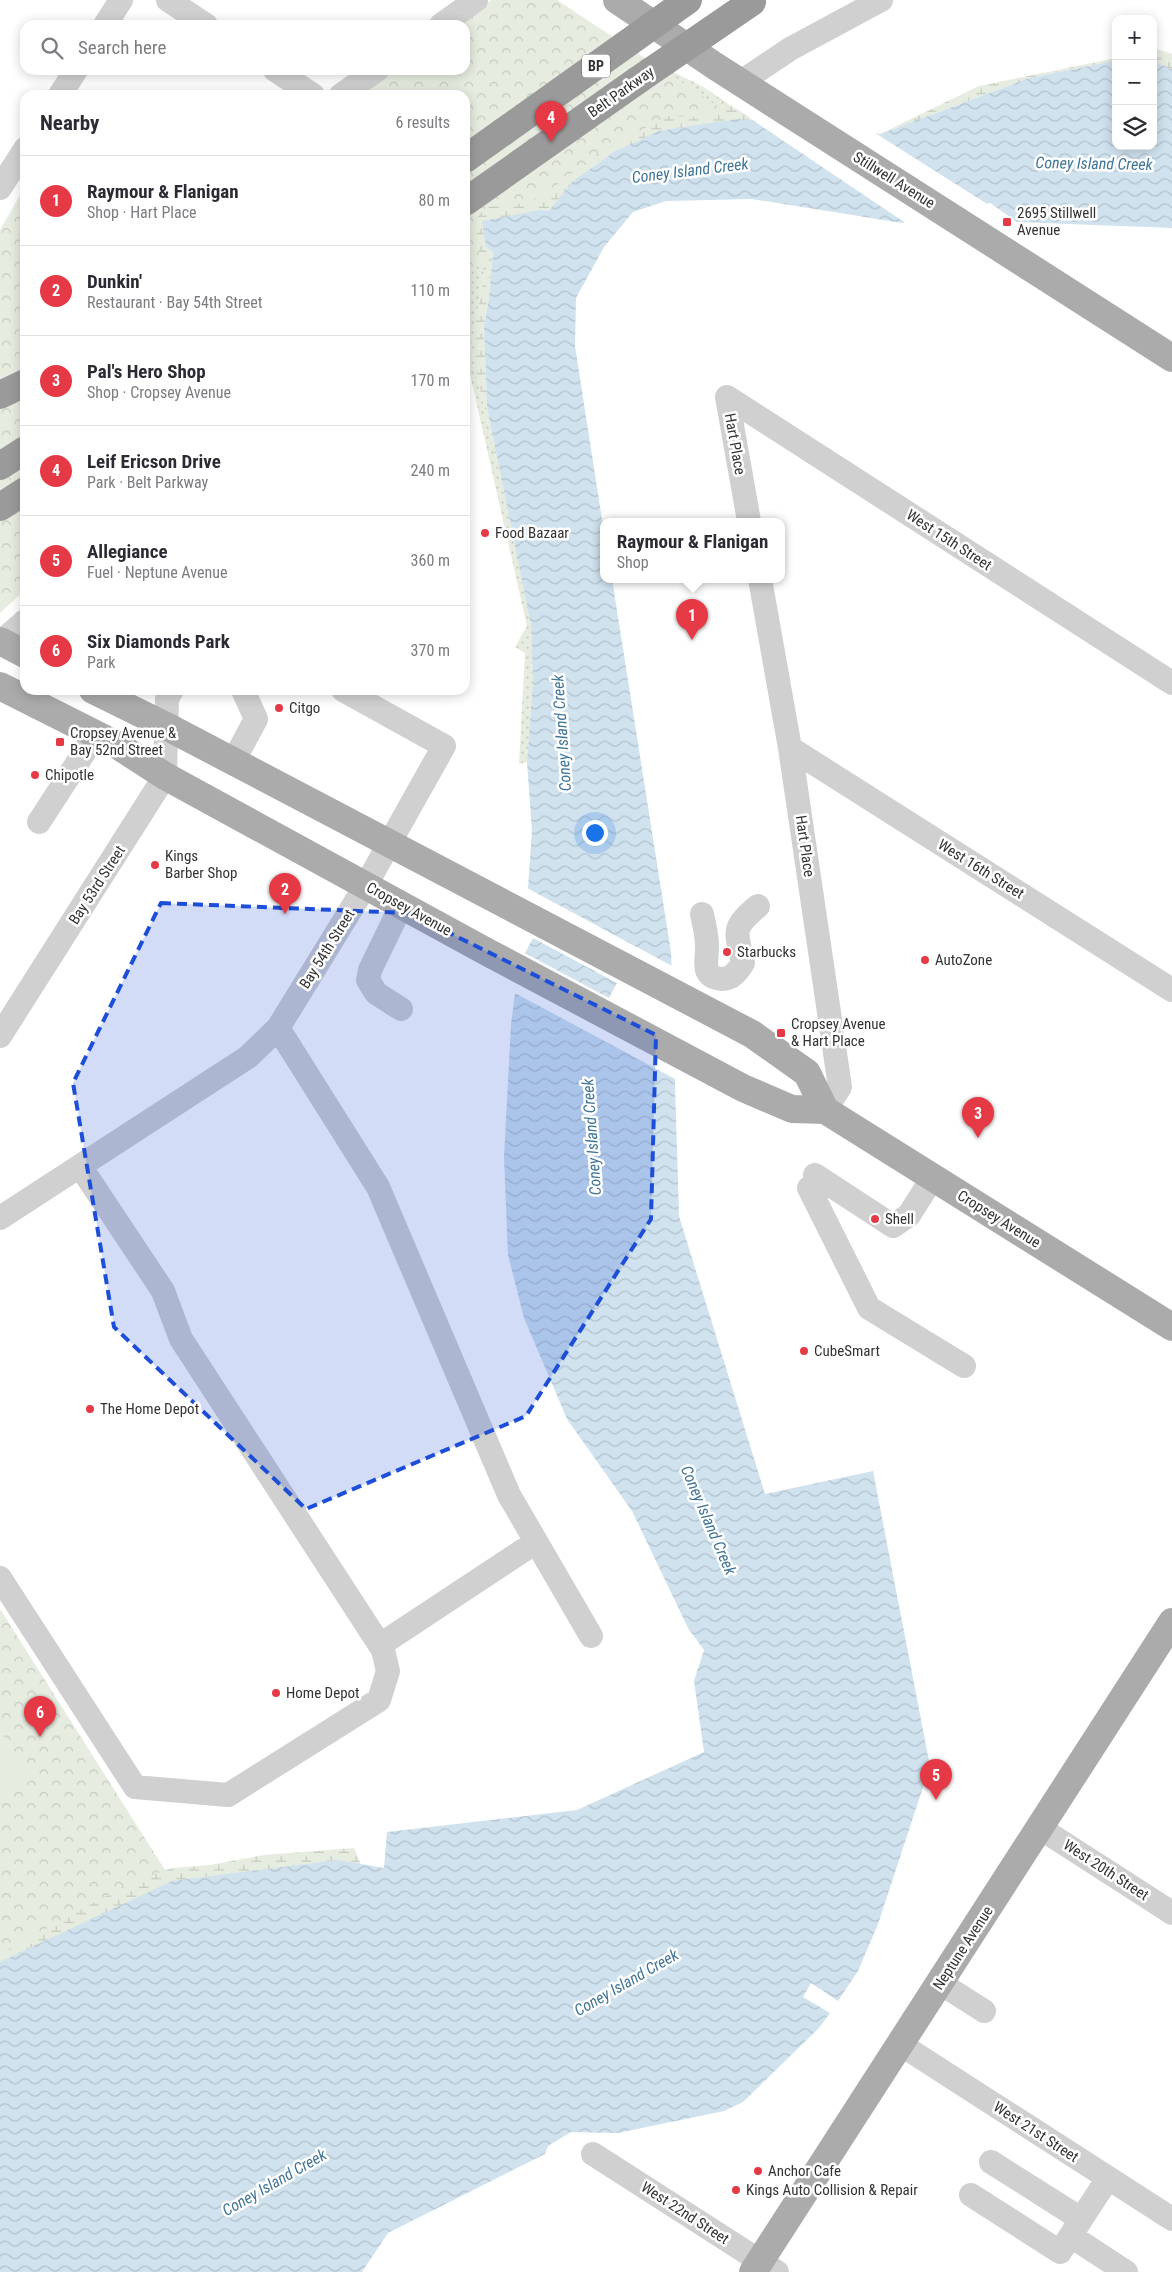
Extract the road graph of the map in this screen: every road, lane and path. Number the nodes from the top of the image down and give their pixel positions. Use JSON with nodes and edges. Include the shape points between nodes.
{"nodes":[{"id":1,"x":121,"y":0,"type":"edge"},
{"id":2,"x":168,"y":0,"type":"edge"},
{"id":3,"x":476,"y":0,"type":"edge"},
{"id":4,"x":617,"y":0,"type":"edge"},
{"id":5,"x":688,"y":0,"type":"edge"},
{"id":6,"x":755,"y":0,"type":"edge"},
{"id":7,"x":881,"y":0,"type":"edge"},
{"id":8,"x":108,"y":20,"type":"edge"},
{"id":9,"x":198,"y":20,"type":"edge"},
{"id":10,"x":448,"y":20,"type":"edge"},
{"id":11,"x":73,"y":75,"type":"edge"},
{"id":12,"x":283,"y":75,"type":"edge"},
{"id":13,"x":370,"y":75,"type":"edge"},
{"id":14,"x":740,"y":82,"type":"junction"},
{"id":15,"x":63,"y":90,"type":"edge"},
{"id":16,"x":306,"y":90,"type":"edge"},
{"id":17,"x":348,"y":90,"type":"edge"},
{"id":18,"x":503,"y":132,"type":"junction"},
{"id":19,"x":470,"y":148,"type":"edge"},
{"id":20,"x":470,"y":155,"type":"edge"},
{"id":21,"x":16,"y":163,"type":"edge"},
{"id":22,"x":0,"y":188,"type":"edge"},
{"id":23,"x":470,"y":198,"type":"edge"},
{"id":24,"x":1172,"y":358,"type":"edge"},
{"id":25,"x":20,"y":385,"type":"edge"},
{"id":26,"x":0,"y":395,"type":"edge"},
{"id":27,"x":727,"y":397,"type":"joint"},
{"id":28,"x":20,"y":453,"type":"edge"},
{"id":29,"x":0,"y":466,"type":"edge"},
{"id":30,"x":20,"y":494,"type":"edge"},
{"id":31,"x":0,"y":507,"type":"edge"},
{"id":32,"x":748,"y":518,"type":"edge"},
{"id":33,"x":761,"y":583,"type":"edge"},
{"id":34,"x":20,"y":628,"type":"edge"},
{"id":35,"x":7,"y":645,"type":"edge"},
{"id":36,"x":1172,"y":683,"type":"edge"},
{"id":37,"x":0,"y":686,"type":"edge"},
{"id":38,"x":103,"y":695,"type":"edge"},
{"id":39,"x":169,"y":695,"type":"edge"},
{"id":40,"x":245,"y":695,"type":"edge"},
{"id":41,"x":352,"y":695,"type":"edge"},
{"id":42,"x":166,"y":726,"type":"junction"},
{"id":43,"x":96,"y":734,"type":"junction"},
{"id":44,"x":790,"y":748,"type":"junction"},
{"id":45,"x":233,"y":762,"type":"junction"},
{"id":46,"x":165,"y":776,"type":"junction"},
{"id":47,"x":39,"y":822,"type":"dead end"},
{"id":48,"x":390,"y":844,"type":"junction"},
{"id":49,"x":366,"y":885,"type":"junction"},
{"id":50,"x":402,"y":904,"type":"junction"},
{"id":51,"x":758,"y":906,"type":"dead end"},
{"id":52,"x":702,"y":914,"type":"dead end"},
{"id":53,"x":1172,"y":990,"type":"edge"},
{"id":54,"x":401,"y":1009,"type":"dead end"},
{"id":55,"x":278,"y":1028,"type":"junction"},
{"id":56,"x":0,"y":1036,"type":"edge"},
{"id":57,"x":825,"y":1110,"type":"junction"},
{"id":58,"x":80,"y":1166,"type":"junction"},
{"id":59,"x":933,"y":1177,"type":"junction"},
{"id":60,"x":0,"y":1218,"type":"edge"},
{"id":61,"x":1172,"y":1327,"type":"edge"},
{"id":62,"x":964,"y":1366,"type":"dead end"},
{"id":63,"x":536,"y":1542,"type":"junction"},
{"id":64,"x":0,"y":1578,"type":"edge"},
{"id":65,"x":1172,"y":1622,"type":"edge"},
{"id":66,"x":591,"y":1636,"type":"dead end"},
{"id":67,"x":380,"y":1645,"type":"junction"},
{"id":68,"x":1040,"y":1828,"type":"junction"},
{"id":69,"x":1172,"y":1913,"type":"edge"},
{"id":70,"x":940,"y":1983,"type":"junction"},
{"id":71,"x":984,"y":2011,"type":"dead end"},
{"id":72,"x":900,"y":2044,"type":"junction"},
{"id":73,"x":593,"y":2154,"type":"dead end"},
{"id":74,"x":992,"y":2162,"type":"dead end"},
{"id":75,"x":1108,"y":2178,"type":"junction"},
{"id":76,"x":971,"y":2195,"type":"dead end"},
{"id":77,"x":1172,"y":2219,"type":"edge"},
{"id":78,"x":1076,"y":2228,"type":"junction"},
{"id":79,"x":763,"y":2268,"type":"edge"},
{"id":80,"x":1126,"y":2272,"type":"edge"}],
"edges":[{"from":1,"to":8,"type":"street"},
{"from":2,"to":9,"type":"street"},
{"from":3,"to":10,"type":"street"},
{"from":4,"to":14,"type":"main road","name":"Stillwell Avenue"},
{"from":5,"to":18,"type":"highway","number":"BP","bridge":true},
{"from":6,"to":23,"type":"highway","name":"Belt Parkway","number":"BP","bridge":true},
{"from":7,"to":14,"type":"street","via":[[790,49]]},
{"from":11,"to":15,"type":"street"},
{"from":12,"to":16,"type":"street"},
{"from":13,"to":17,"type":"street"},
{"from":14,"to":24,"type":"main road","name":"Stillwell Avenue"},
{"from":18,"to":19,"type":"highway"},
{"from":18,"to":20,"type":"highway","number":"BP"},
{"from":21,"to":22,"type":"street"},
{"from":25,"to":26,"type":"highway"},
{"from":27,"to":32,"type":"street","name":"Hart Place"},
{"from":27,"to":36,"type":"street","name":"West 15th Street"},
{"from":28,"to":29,"type":"highway"},
{"from":30,"to":31,"type":"highway"},
{"from":33,"to":44,"type":"street","name":"Hart Place"},
{"from":34,"to":35,"type":"street"},
{"from":37,"to":43,"type":"main road","name":"Cropsey Avenue"},
{"from":38,"to":42,"type":"main road"},
{"from":39,"to":42,"type":"street"},
{"from":40,"to":45,"type":"street","via":[[256,719]]},
{"from":41,"to":48,"type":"street","name":"Bay 54th Street","via":[[444,746]]},
{"from":42,"to":45,"type":"main road"},
{"from":42,"to":46,"type":"street"},
{"from":43,"to":46,"type":"main road","name":"Cropsey Avenue"},
{"from":43,"to":47,"type":"street"},
{"from":44,"to":53,"type":"street","name":"West 16th Street"},
{"from":44,"to":57,"type":"street","name":"Hart Place","via":[[840,1087]]},
{"from":45,"to":48,"type":"main road"},
{"from":46,"to":49,"type":"main road","name":"Cropsey Avenue"},
{"from":46,"to":56,"type":"street","name":"Bay 53rd Street"},
{"from":48,"to":49,"type":"street","name":"Bay 54th Street"},
{"from":48,"to":57,"type":"main road","via":[[752,1034],[807,1073]]},
{"from":49,"to":50,"type":"main road","name":"Cropsey Avenue"},
{"from":49,"to":55,"type":"street","name":"Bay 54th Street"},
{"from":50,"to":54,"type":"street","via":[[368,980],[376,994]]},
{"from":50,"to":57,"type":"main road","name":"Cropsey Avenue","via":[[744,1088],[792,1109]]},
{"from":51,"to":52,"type":"street","via":[[740,921],[736,930],[743,963],[726,979],[712,976],[706,970],[707,946]]},
{"from":55,"to":58,"type":"street","name":"Bay 54th Street","via":[[248,1057]]},
{"from":55,"to":63,"type":"street","via":[[378,1187],[509,1495]]},
{"from":57,"to":59,"type":"main road","name":"Cropsey Avenue"},
{"from":58,"to":60,"type":"street","name":"Bay 54th Street"},
{"from":58,"to":67,"type":"street","via":[[163,1291],[181,1339]]},
{"from":59,"to":61,"type":"main road","name":"Cropsey Avenue"},
{"from":59,"to":62,"type":"street","via":[[909,1215],[893,1226],[812,1182],[869,1308]]},
{"from":63,"to":66,"type":"street"},
{"from":63,"to":67,"type":"street"},
{"from":64,"to":67,"type":"street","via":[[135,1787],[228,1795],[379,1700],[388,1671]]},
{"from":65,"to":68,"type":"main road","name":"Neptune Avenue"},
{"from":68,"to":69,"type":"street","name":"West 20th Street"},
{"from":68,"to":70,"type":"main road","name":"Neptune Avenue"},
{"from":70,"to":71,"type":"street"},
{"from":70,"to":72,"type":"main road","name":"Neptune Avenue"},
{"from":72,"to":75,"type":"street","name":"West 21st Street"},
{"from":72,"to":79,"type":"main road","name":"Neptune Avenue"},
{"from":73,"to":79,"type":"street","name":"West 22nd Street"},
{"from":74,"to":78,"type":"street"},
{"from":75,"to":77,"type":"street","name":"West 21st Street"},
{"from":75,"to":78,"type":"street"},
{"from":76,"to":78,"type":"street","via":[[1060,2252]]},
{"from":78,"to":80,"type":"street"}]}
